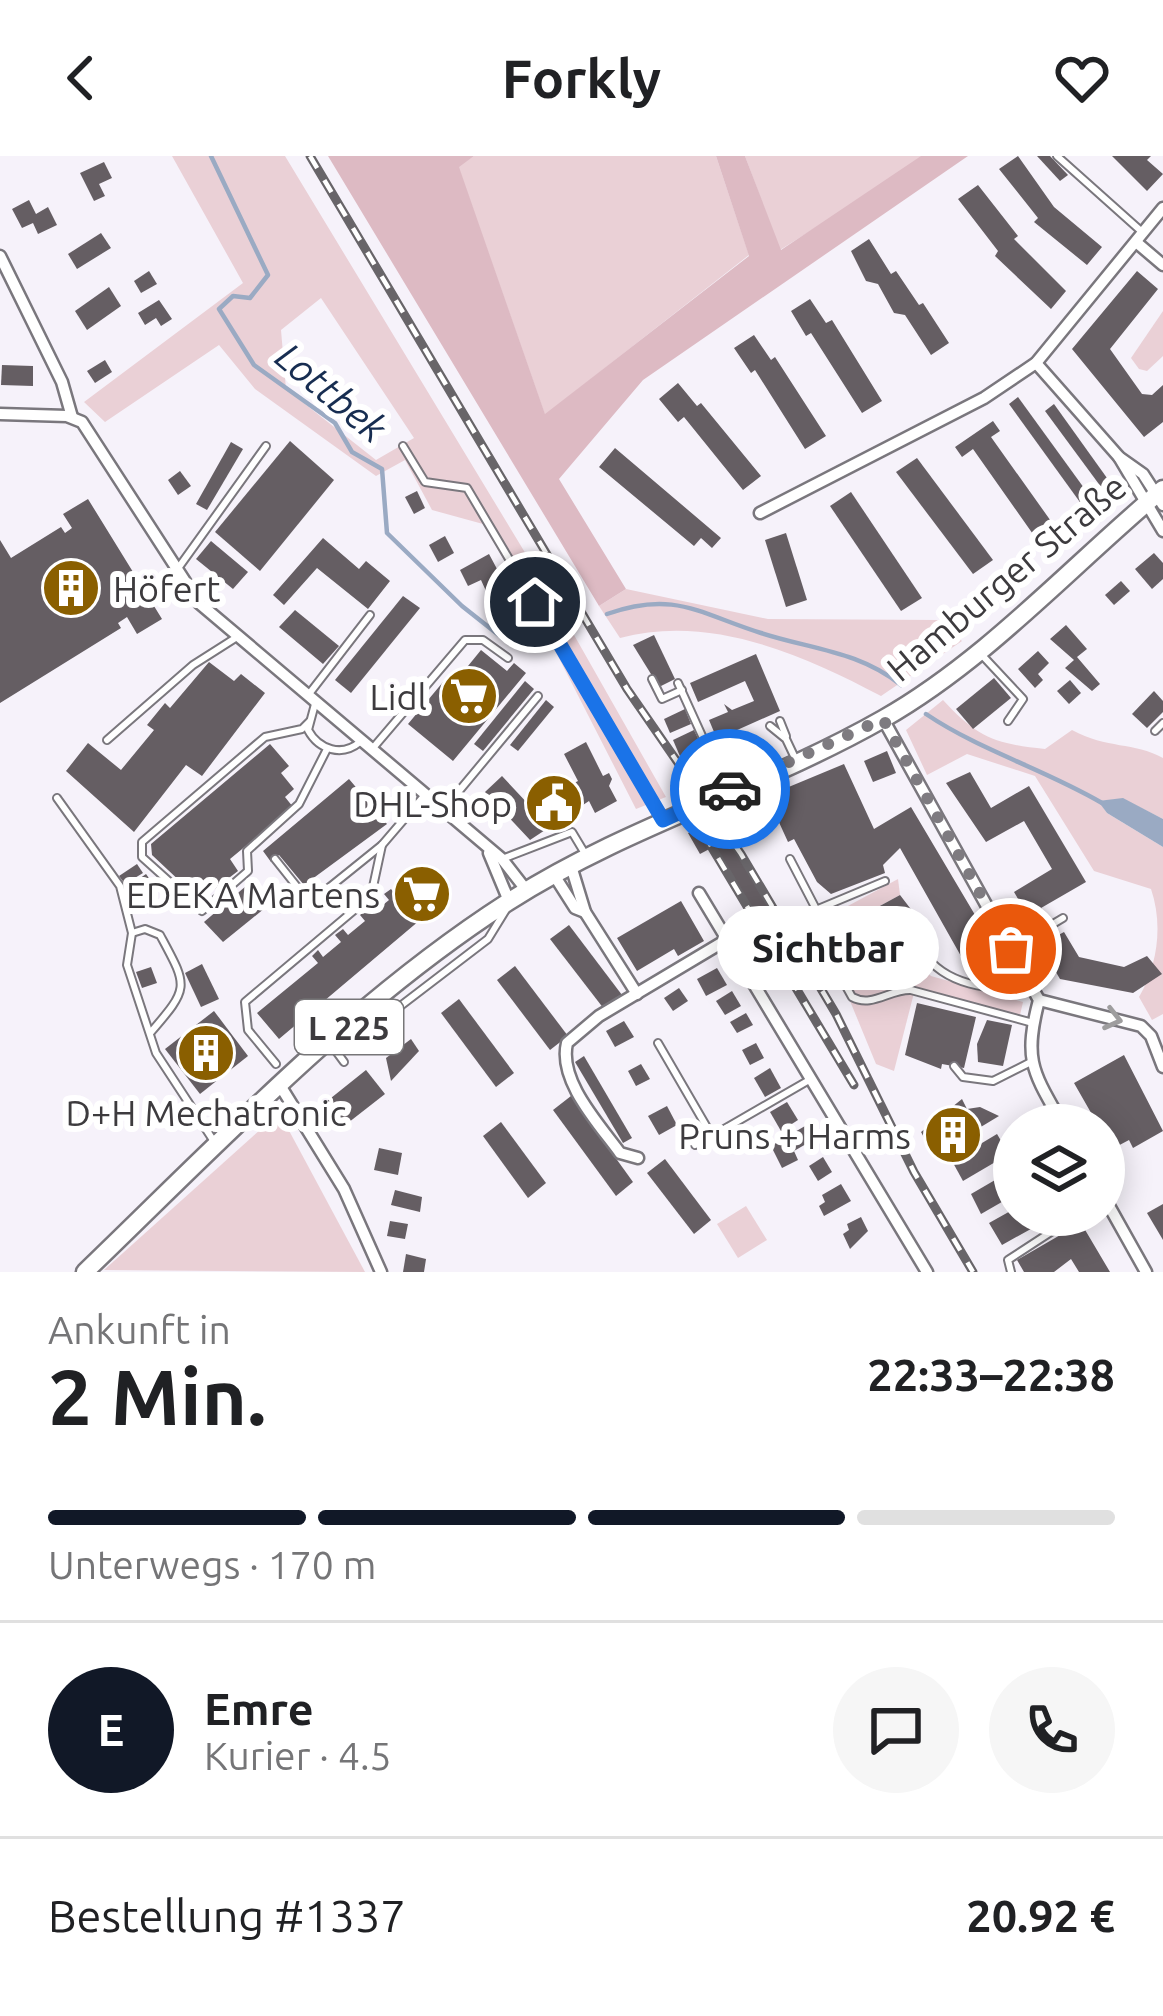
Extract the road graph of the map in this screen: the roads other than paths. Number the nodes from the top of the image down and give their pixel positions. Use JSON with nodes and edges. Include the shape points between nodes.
{"nodes":[{"id":1,"x":1057,"y":156,"type":"edge"},
{"id":2,"x":1161,"y":216,"type":"edge"},
{"id":3,"x":1140,"y":238,"type":"junction"},
{"id":4,"x":0,"y":256,"type":"edge"},
{"id":5,"x":1163,"y":265,"type":"edge"},
{"id":6,"x":1036,"y":363,"type":"junction"},
{"id":7,"x":0,"y":414,"type":"edge"},
{"id":8,"x":75,"y":418,"type":"junction"},
{"id":9,"x":266,"y":446,"type":"dead end"},
{"id":10,"x":403,"y":446,"type":"dead end"},
{"id":11,"x":1157,"y":498,"type":"edge"},
{"id":12,"x":760,"y":513,"type":"dead end"},
{"id":13,"x":1163,"y":531,"type":"edge"},
{"id":14,"x":177,"y":570,"type":"junction"},
{"id":15,"x":370,"y":615,"type":"dead end"},
{"id":16,"x":237,"y":637,"type":"junction"},
{"id":17,"x":978,"y":650,"type":"junction"},
{"id":18,"x":508,"y":658,"type":"dead end"},
{"id":19,"x":652,"y":680,"type":"dead end"},
{"id":20,"x":538,"y":696,"type":"dead end"},
{"id":21,"x":311,"y":700,"type":"junction"},
{"id":22,"x":883,"y":719,"type":"junction"},
{"id":23,"x":780,"y":721,"type":"dead end"},
{"id":24,"x":1009,"y":721,"type":"dead end"},
{"id":25,"x":309,"y":722,"type":"junction"},
{"id":26,"x":1163,"y":723,"type":"edge"},
{"id":27,"x":770,"y":726,"type":"dead end"},
{"id":28,"x":1155,"y":731,"type":"dead end"},
{"id":29,"x":107,"y":740,"type":"dead end"},
{"id":30,"x":787,"y":740,"type":"junction"},
{"id":31,"x":365,"y":747,"type":"junction"},
{"id":32,"x":326,"y":749,"type":"junction"},
{"id":33,"x":796,"y":761,"type":"junction"},
{"id":34,"x":727,"y":790,"type":"junction"},
{"id":35,"x":424,"y":796,"type":"junction"},
{"id":36,"x":57,"y":798,"type":"dead end"},
{"id":37,"x":441,"y":812,"type":"junction"},
{"id":38,"x":663,"y":820,"type":"junction"},
{"id":39,"x":382,"y":844,"type":"junction"},
{"id":40,"x":490,"y":853,"type":"junction"},
{"id":41,"x":275,"y":859,"type":"dead end"},
{"id":42,"x":502,"y":859,"type":"junction"},
{"id":43,"x":790,"y":859,"type":"dead end"},
{"id":44,"x":579,"y":862,"type":"junction"},
{"id":45,"x":554,"y":875,"type":"junction"},
{"id":46,"x":885,"y":881,"type":"dead end"},
{"id":47,"x":527,"y":890,"type":"junction"},
{"id":48,"x":699,"y":893,"type":"dead end"},
{"id":49,"x":509,"y":901,"type":"junction"},
{"id":50,"x":816,"y":910,"type":"junction"},
{"id":51,"x":585,"y":912,"type":"junction"},
{"id":52,"x":1063,"y":918,"type":"dead end"},
{"id":53,"x":131,"y":933,"type":"junction"},
{"id":54,"x":728,"y":939,"type":"junction"},
{"id":55,"x":1011,"y":949,"type":"junction"},
{"id":56,"x":923,"y":952,"type":"dead end"},
{"id":57,"x":1031,"y":984,"type":"junction"},
{"id":58,"x":637,"y":994,"type":"junction"},
{"id":59,"x":1039,"y":1000,"type":"junction"},
{"id":60,"x":1033,"y":1023,"type":"junction"},
{"id":61,"x":151,"y":1032,"type":"junction"},
{"id":62,"x":332,"y":1042,"type":"junction"},
{"id":63,"x":658,"y":1043,"type":"dead end"},
{"id":64,"x":344,"y":1062,"type":"dead end"},
{"id":65,"x":1029,"y":1063,"type":"junction"},
{"id":66,"x":276,"y":1064,"type":"dead end"},
{"id":67,"x":954,"y":1066,"type":"dead end"},
{"id":68,"x":1163,"y":1067,"type":"edge"},
{"id":69,"x":814,"y":1077,"type":"junction"},
{"id":70,"x":281,"y":1087,"type":"junction"},
{"id":71,"x":1051,"y":1104,"type":"edge"},
{"id":72,"x":712,"y":1136,"type":"junction"},
{"id":73,"x":218,"y":1145,"type":"junction"},
{"id":74,"x":695,"y":1145,"type":"dead end"},
{"id":75,"x":638,"y":1158,"type":"dead end"},
{"id":76,"x":1040,"y":1236,"type":"edge"},
{"id":77,"x":1125,"y":1236,"type":"edge"},
{"id":78,"x":85,"y":1272,"type":"edge"},
{"id":79,"x":381,"y":1272,"type":"edge"},
{"id":80,"x":927,"y":1272,"type":"edge"},
{"id":81,"x":1011,"y":1272,"type":"edge"},
{"id":82,"x":1146,"y":1272,"type":"edge"}],
"edges":[{"from":1,"to":3,"type":"lane"},
{"from":2,"to":3,"type":"street"},
{"from":3,"to":5,"type":"street"},
{"from":3,"to":6,"type":"street"},
{"from":4,"to":8,"type":"street"},
{"from":6,"to":11,"type":"street"},
{"from":6,"to":12,"type":"street"},
{"from":7,"to":8,"type":"street"},
{"from":8,"to":14,"type":"street"},
{"from":9,"to":14,"type":"lane"},
{"from":10,"to":38,"type":"lane","via":[[425,482],[467,488]]},
{"from":11,"to":13,"type":"street"},
{"from":11,"to":17,"type":"main road","name":"Hamburger Straße","number":"L 225"},
{"from":14,"to":16,"type":"street"},
{"from":15,"to":21,"type":"lane"},
{"from":16,"to":21,"type":"street"},
{"from":16,"to":29,"type":"lane"},
{"from":17,"to":22,"type":"main road","name":"Hamburger Straße","number":"L 225"},
{"from":17,"to":24,"type":"lane","via":[[1023,699]]},
{"from":18,"to":31,"type":"lane","via":[[483,640],[465,640]]},
{"from":19,"to":34,"type":"lane","via":[[662,699],[680,686]]},
{"from":20,"to":37,"type":"lane"},
{"from":21,"to":25,"type":"lane"},
{"from":21,"to":31,"type":"street"},
{"from":22,"to":33,"type":"main road","name":"Hamburger Straße","number":"L 225"},
{"from":22,"to":55,"type":"street"},
{"from":23,"to":30,"type":"lane"},
{"from":25,"to":32,"type":"lane"},
{"from":25,"to":32,"type":"lane","via":[[266,736],[142,842],[142,857],[202,911],[248,871],[247,851],[299,804]]},
{"from":26,"to":28,"type":"lane"},
{"from":27,"to":30,"type":"lane"},
{"from":30,"to":33,"type":"lane"},
{"from":31,"to":32,"type":"lane"},
{"from":31,"to":35,"type":"street"},
{"from":33,"to":34,"type":"main road","name":"Hamburger Straße","number":"L 225"},
{"from":34,"to":38,"type":"main road","name":"Hamburger Straße","number":"L 225"},
{"from":35,"to":37,"type":"street"},
{"from":35,"to":39,"type":"lane"},
{"from":36,"to":53,"type":"lane","via":[[114,876]]},
{"from":37,"to":40,"type":"street"},
{"from":38,"to":44,"type":"main road","name":"Hamburger Straße","number":"L 225"},
{"from":39,"to":41,"type":"lane","via":[[310,903]]},
{"from":39,"to":66,"type":"lane","via":[[367,901],[245,1002],[248,1030]]},
{"from":40,"to":42,"type":"street"},
{"from":40,"to":49,"type":"street"},
{"from":42,"to":44,"type":"lane","via":[[572,832]]},
{"from":42,"to":47,"type":"street"},
{"from":43,"to":50,"type":"lane"},
{"from":44,"to":45,"type":"main road","name":"Hamburger Straße","number":"L 225"},
{"from":44,"to":51,"type":"street"},
{"from":45,"to":47,"type":"main road","name":"Hamburger Straße","number":"L 225"},
{"from":45,"to":51,"type":"street"},
{"from":46,"to":50,"type":"lane"},
{"from":47,"to":49,"type":"main road","name":"Hamburger Straße","number":"L 225"},
{"from":48,"to":54,"type":"street"},
{"from":49,"to":62,"type":"main road","name":"Hamburger Straße","number":"L 225"},
{"from":50,"to":60,"type":"lane","via":[[806,914],[859,1001],[911,990]]},
{"from":51,"to":58,"type":"street"},
{"from":52,"to":55,"type":"lane"},
{"from":53,"to":61,"type":"lane","via":[[127,965]]},
{"from":53,"to":61,"type":"lane","via":[[160,934],[184,985]]},
{"from":54,"to":58,"type":"street"},
{"from":54,"to":69,"type":"street"},
{"from":55,"to":57,"type":"street"},
{"from":56,"to":57,"type":"lane","via":[[944,976],[1000,988]]},
{"from":57,"to":59,"type":"street"},
{"from":58,"to":75,"type":"street","via":[[572,1035],[565,1055],[620,1154]]},
{"from":59,"to":60,"type":"street"},
{"from":59,"to":68,"type":"street","one_way":true,"via":[[1141,1026]]},
{"from":60,"to":65,"type":"street"},
{"from":61,"to":73,"type":"lane","via":[[162,1067]]},
{"from":62,"to":64,"type":"lane"},
{"from":62,"to":70,"type":"main road","name":"Hamburger Straße","number":"L 225"},
{"from":63,"to":72,"type":"lane"},
{"from":65,"to":67,"type":"lane","via":[[993,1082],[963,1077]]},
{"from":65,"to":71,"type":"street"},
{"from":69,"to":72,"type":"lane"},
{"from":69,"to":80,"type":"street"},
{"from":70,"to":73,"type":"main road","name":"Hamburger Straße"},
{"from":70,"to":79,"type":"street","via":[[344,1189]]},
{"from":72,"to":74,"type":"lane"},
{"from":73,"to":78,"type":"main road","name":"Hamburger Straße"},
{"from":76,"to":81,"type":"lane","via":[[1016,1250]]},
{"from":77,"to":82,"type":"street"}]}
